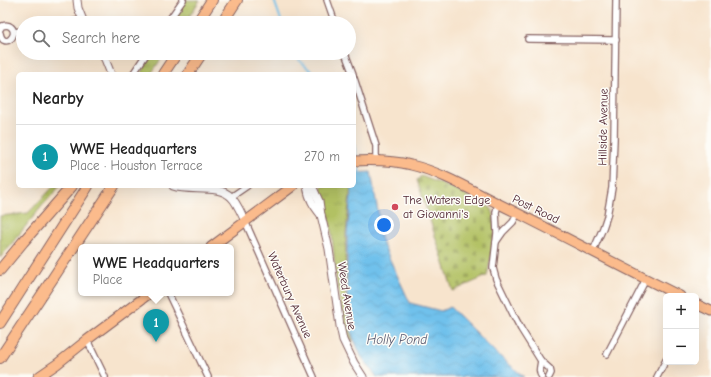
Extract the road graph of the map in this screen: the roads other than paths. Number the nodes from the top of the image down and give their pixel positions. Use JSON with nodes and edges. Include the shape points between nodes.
{"nodes":[{"id":1,"x":77,"y":0,"type":"edge"},
{"id":2,"x":183,"y":0,"type":"edge"},
{"id":3,"x":212,"y":0,"type":"edge"},
{"id":4,"x":238,"y":0,"type":"edge"},
{"id":5,"x":327,"y":0,"type":"edge"},
{"id":6,"x":616,"y":0,"type":"edge"},
{"id":7,"x":81,"y":16,"type":"edge"},
{"id":8,"x":172,"y":16,"type":"edge"},
{"id":9,"x":202,"y":16,"type":"edge"},
{"id":10,"x":227,"y":16,"type":"edge"},
{"id":11,"x":333,"y":16,"type":"edge"},
{"id":12,"x":0,"y":29,"type":"edge"},
{"id":13,"x":14,"y":32,"type":"joint"},
{"id":14,"x":0,"y":33,"type":"edge"},
{"id":15,"x":528,"y":39,"type":"dead end"},
{"id":16,"x":616,"y":40,"type":"junction"},
{"id":17,"x":105,"y":60,"type":"edge"},
{"id":18,"x":142,"y":60,"type":"edge"},
{"id":19,"x":172,"y":60,"type":"edge"},
{"id":20,"x":197,"y":60,"type":"edge"},
{"id":21,"x":347,"y":60,"type":"edge"},
{"id":22,"x":110,"y":72,"type":"edge"},
{"id":23,"x":134,"y":72,"type":"edge"},
{"id":24,"x":164,"y":72,"type":"edge"},
{"id":25,"x":189,"y":72,"type":"edge"},
{"id":26,"x":351,"y":72,"type":"edge"},
{"id":27,"x":356,"y":84,"type":"edge"},
{"id":28,"x":373,"y":160,"type":"junction"},
{"id":29,"x":356,"y":162,"type":"edge"},
{"id":30,"x":70,"y":188,"type":"edge"},
{"id":31,"x":87,"y":188,"type":"edge"},
{"id":32,"x":113,"y":188,"type":"edge"},
{"id":33,"x":182,"y":188,"type":"edge"},
{"id":34,"x":244,"y":188,"type":"edge"},
{"id":35,"x":290,"y":188,"type":"edge"},
{"id":36,"x":307,"y":188,"type":"edge"},
{"id":37,"x":313,"y":188,"type":"edge"},
{"id":38,"x":231,"y":197,"type":"junction"},
{"id":39,"x":498,"y":204,"type":"junction"},
{"id":40,"x":518,"y":213,"type":"junction"},
{"id":41,"x":321,"y":215,"type":"junction"},
{"id":42,"x":245,"y":221,"type":"junction"},
{"id":43,"x":496,"y":242,"type":"junction"},
{"id":44,"x":215,"y":244,"type":"edge"},
{"id":45,"x":593,"y":251,"type":"junction"},
{"id":46,"x":0,"y":270,"type":"edge"},
{"id":47,"x":646,"y":279,"type":"junction"},
{"id":48,"x":674,"y":293,"type":"edge"},
{"id":49,"x":146,"y":296,"type":"edge"},
{"id":50,"x":169,"y":296,"type":"edge"},
{"id":51,"x":699,"y":305,"type":"edge"},
{"id":52,"x":711,"y":311,"type":"edge"},
{"id":53,"x":0,"y":322,"type":"edge"},
{"id":54,"x":23,"y":324,"type":"junction"},
{"id":55,"x":87,"y":340,"type":"junction"},
{"id":56,"x":606,"y":354,"type":"dead end"},
{"id":57,"x":0,"y":358,"type":"edge"},
{"id":58,"x":0,"y":361,"type":"edge"},
{"id":59,"x":541,"y":361,"type":"junction"},
{"id":60,"x":663,"y":365,"type":"edge"},
{"id":61,"x":38,"y":377,"type":"edge"},
{"id":62,"x":105,"y":377,"type":"edge"},
{"id":63,"x":208,"y":377,"type":"edge"},
{"id":64,"x":314,"y":377,"type":"edge"},
{"id":65,"x":363,"y":377,"type":"edge"},
{"id":66,"x":542,"y":377,"type":"edge"},
{"id":67,"x":550,"y":377,"type":"edge"},
{"id":68,"x":657,"y":377,"type":"edge"}],
"edges":[{"from":1,"to":7,"type":"street"},
{"from":2,"to":8,"type":"street"},
{"from":3,"to":9,"type":"highway"},
{"from":4,"to":10,"type":"highway"},
{"from":5,"to":11,"type":"street"},
{"from":6,"to":16,"type":"street","name":"Hillside Avenue"},
{"from":12,"to":13,"type":"street","via":[[7,25],[12,27]]},
{"from":13,"to":14,"type":"street","via":[[13,37],[6,41],[1,38]]},
{"from":15,"to":16,"type":"street"},
{"from":16,"to":45,"type":"street","name":"Hillside Avenue","via":[[612,188],[607,216]]},
{"from":17,"to":22,"type":"street"},
{"from":18,"to":23,"type":"street"},
{"from":19,"to":24,"type":"highway"},
{"from":20,"to":25,"type":"highway"},
{"from":21,"to":26,"type":"street"},
{"from":27,"to":28,"type":"street","via":[[376,146]]},
{"from":28,"to":29,"type":"main road","name":"Post Road"},
{"from":28,"to":39,"type":"main road","name":"Post Road","via":[[401,162],[428,170]]},
{"from":30,"to":46,"type":"highway"},
{"from":31,"to":53,"type":"highway"},
{"from":32,"to":54,"type":"highway"},
{"from":33,"to":38,"type":"street","via":[[217,190]]},
{"from":34,"to":38,"type":"street"},
{"from":35,"to":42,"type":"main road"},
{"from":36,"to":41,"type":"street","name":"Weed Avenue","via":[[312,203]]},
{"from":37,"to":41,"type":"street","name":"Weed Avenue","via":[[319,201]]},
{"from":38,"to":42,"type":"street"},
{"from":39,"to":40,"type":"main road","name":"Post Road"},
{"from":39,"to":43,"type":"street"},
{"from":40,"to":43,"type":"street"},
{"from":40,"to":45,"type":"main road","name":"Post Road"},
{"from":41,"to":65,"type":"street","name":"Weed Avenue","via":[[343,340]]},
{"from":42,"to":44,"type":"main road"},
{"from":42,"to":64,"type":"street","name":"Waterbury Avenue"},
{"from":43,"to":59,"type":"street","via":[[493,268],[496,279],[521,329]]},
{"from":45,"to":47,"type":"main road","name":"Post Road"},
{"from":47,"to":48,"type":"main road","name":"Post Road"},
{"from":47,"to":56,"type":"street"},
{"from":49,"to":55,"type":"main road"},
{"from":50,"to":63,"type":"street"},
{"from":51,"to":52,"type":"main road"},
{"from":54,"to":57,"type":"highway"},
{"from":54,"to":58,"type":"highway"},
{"from":55,"to":61,"type":"main road"},
{"from":55,"to":62,"type":"street"},
{"from":59,"to":66,"type":"street"},
{"from":59,"to":67,"type":"street","via":[[550,369]]},
{"from":60,"to":68,"type":"street"}]}
